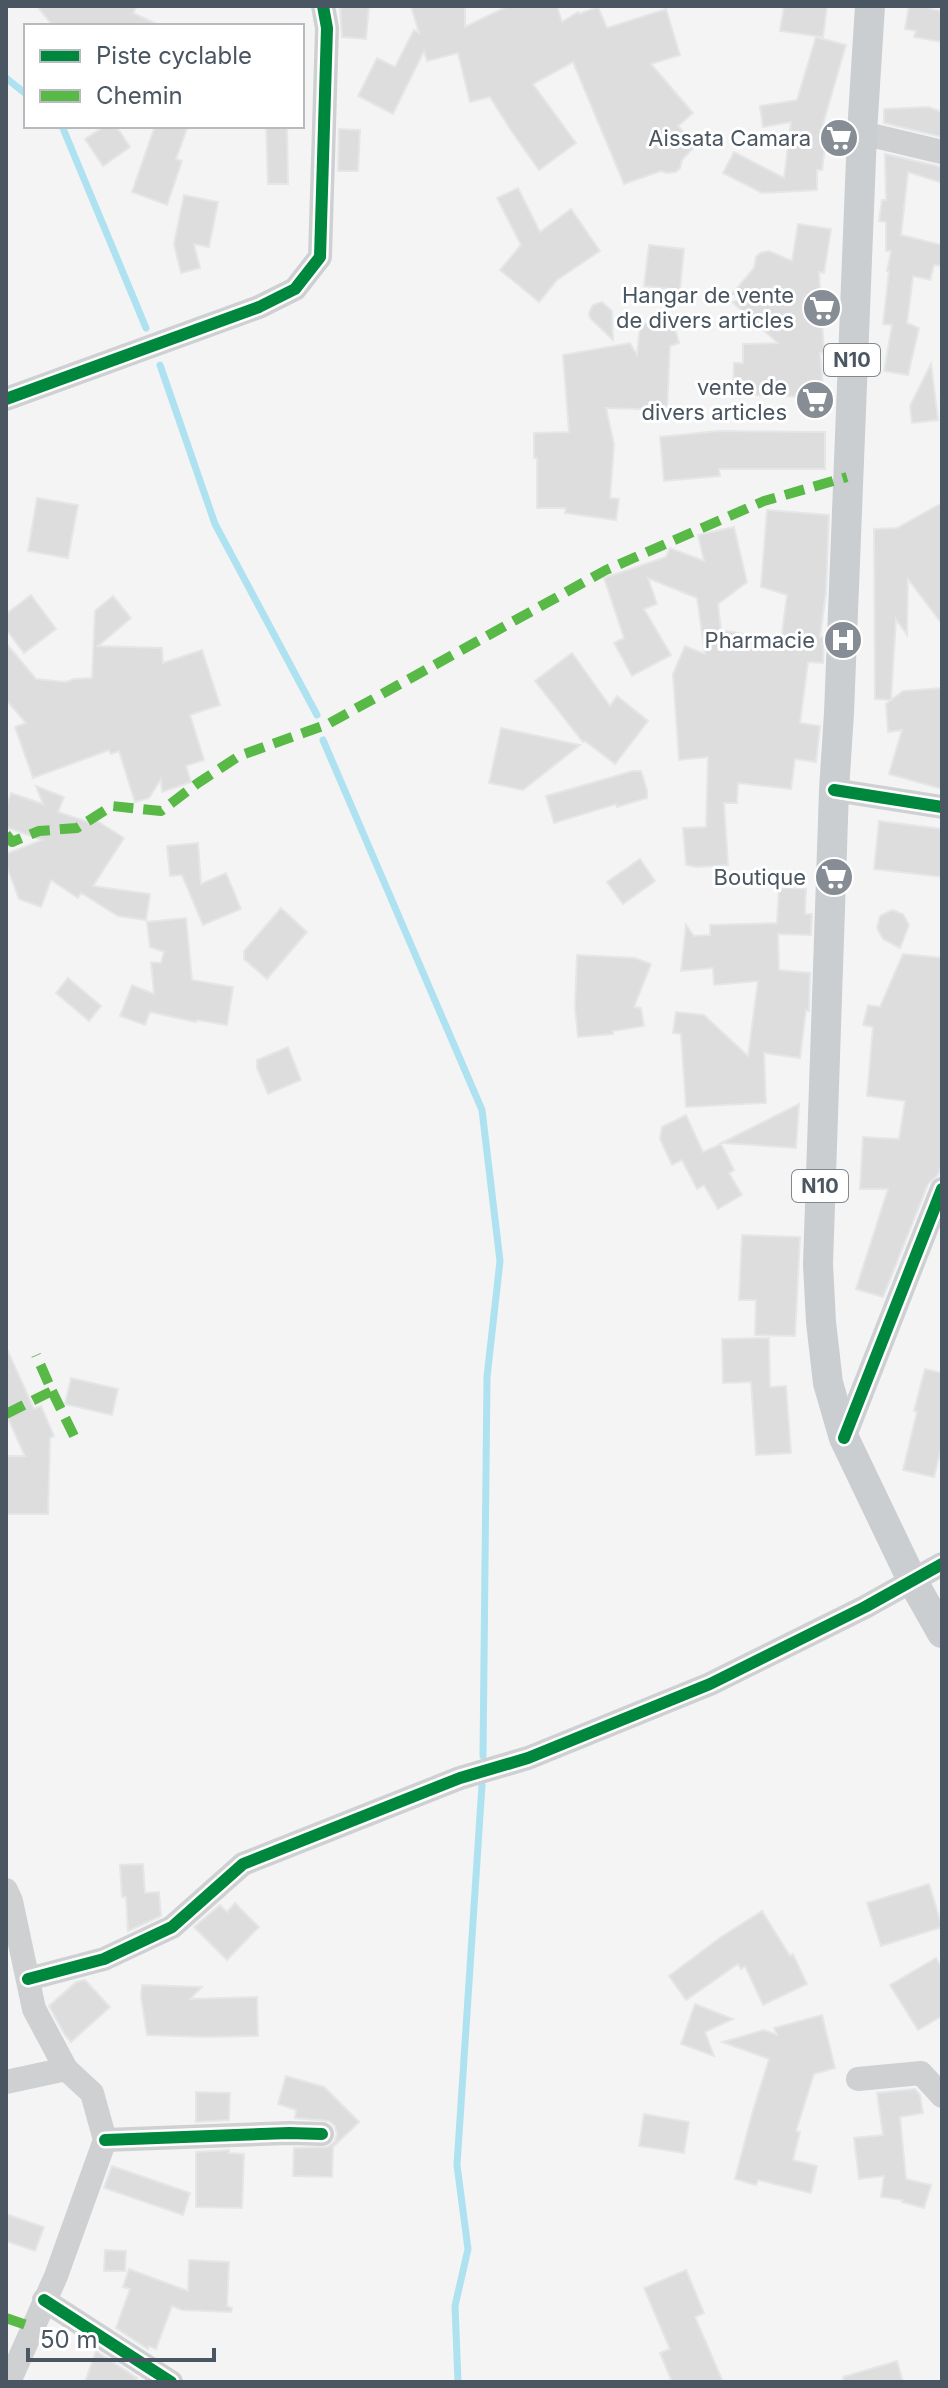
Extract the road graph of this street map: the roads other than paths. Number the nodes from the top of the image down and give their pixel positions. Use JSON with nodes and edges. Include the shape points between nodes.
{"nodes":[{"id":1,"x":323,"y":6,"type":"edge"},
{"id":2,"x":870,"y":6,"type":"edge"},
{"id":3,"x":862,"y":133,"type":"junction"},
{"id":4,"x":942,"y":152,"type":"edge"},
{"id":5,"x":6,"y":399,"type":"edge"},
{"id":6,"x":834,"y":790,"type":"junction"},
{"id":7,"x":942,"y":807,"type":"edge"},
{"id":8,"x":942,"y":1189,"type":"edge"},
{"id":9,"x":844,"y":1438,"type":"junction"},
{"id":10,"x":942,"y":1564,"type":"edge"},
{"id":11,"x":912,"y":1580,"type":"junction"},
{"id":12,"x":942,"y":1633,"type":"edge"},
{"id":13,"x":6,"y":1890,"type":"edge"},
{"id":14,"x":28,"y":1979,"type":"junction"},
{"id":15,"x":66,"y":2069,"type":"junction"},
{"id":16,"x":858,"y":2079,"type":"dead end"},
{"id":17,"x":6,"y":2082,"type":"edge"},
{"id":18,"x":942,"y":2096,"type":"edge"},
{"id":19,"x":322,"y":2134,"type":"dead end"},
{"id":20,"x":105,"y":2140,"type":"junction"},
{"id":21,"x":44,"y":2300,"type":"junction"},
{"id":22,"x":9,"y":2382,"type":"edge"},
{"id":23,"x":171,"y":2382,"type":"edge"}],
"edges":[{"from":1,"to":5,"type":"street","via":[[327,28],[320,257],[295,289],[259,307]]},
{"from":2,"to":3,"type":"main road","number":"N10"},
{"from":3,"to":4,"type":"street"},
{"from":3,"to":6,"type":"main road","number":"N10"},
{"from":6,"to":7,"type":"street"},
{"from":6,"to":9,"type":"main road","number":"N10","via":[[818,1264],[828,1383]]},
{"from":8,"to":9,"type":"street"},
{"from":9,"to":11,"type":"main road","number":"N10"},
{"from":10,"to":11,"type":"street"},
{"from":11,"to":12,"type":"main road","number":"N10"},
{"from":11,"to":14,"type":"street","via":[[710,1684],[243,1864],[172,1927],[104,1959]]},
{"from":13,"to":14,"type":"street"},
{"from":14,"to":15,"type":"street","via":[[34,2009]]},
{"from":15,"to":17,"type":"street"},
{"from":15,"to":20,"type":"street","via":[[92,2093]]},
{"from":16,"to":18,"type":"street","via":[[921,2073]]},
{"from":19,"to":20,"type":"street"},
{"from":20,"to":21,"type":"street"},
{"from":21,"to":22,"type":"street"},
{"from":21,"to":23,"type":"street"}]}
